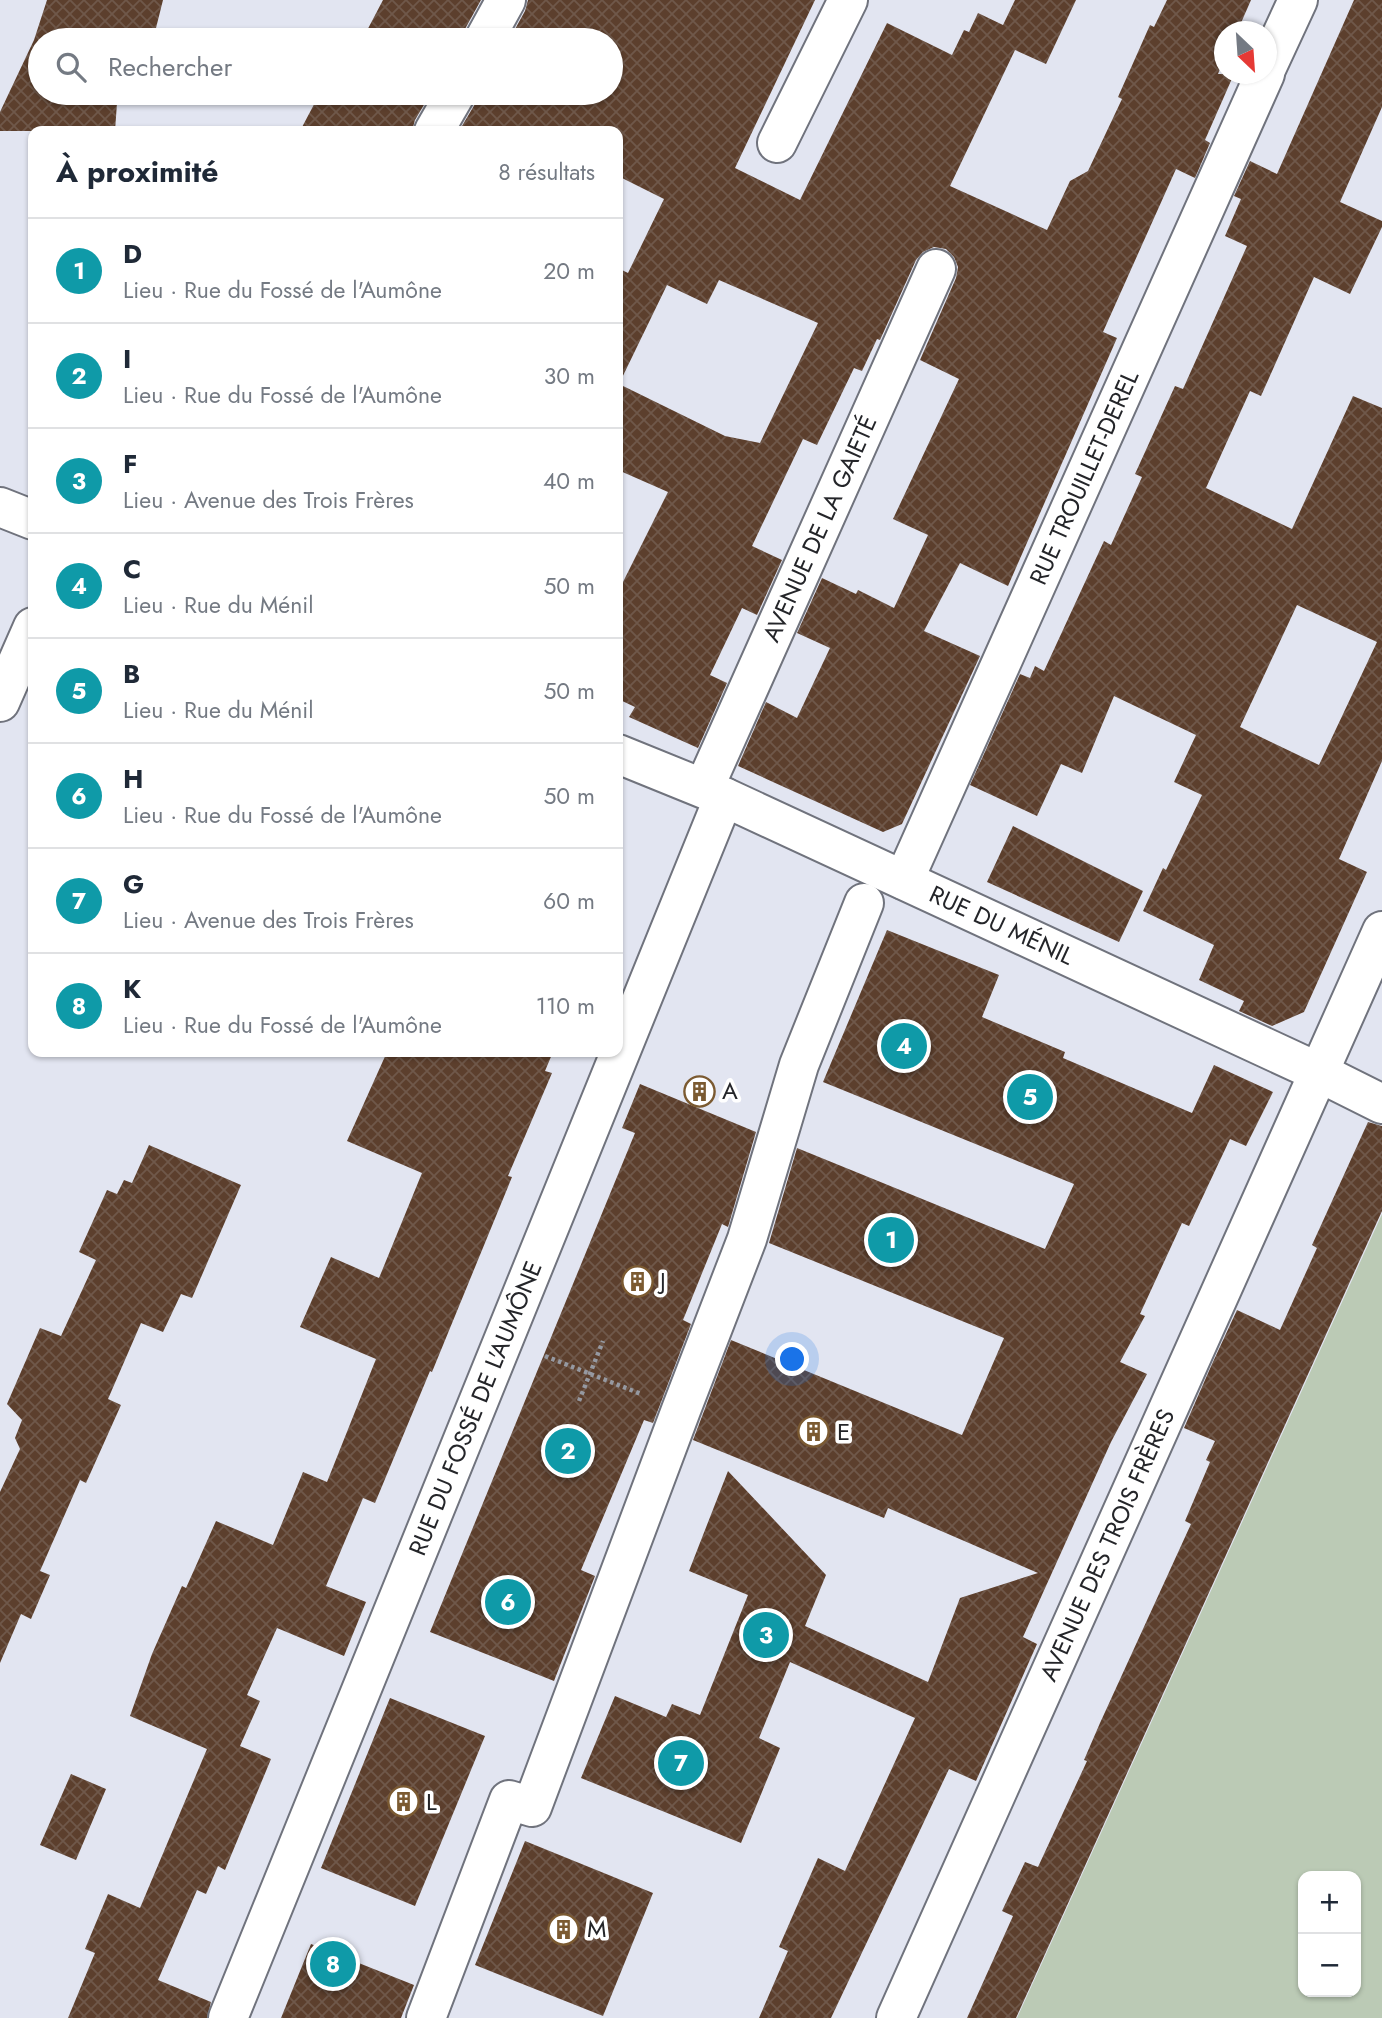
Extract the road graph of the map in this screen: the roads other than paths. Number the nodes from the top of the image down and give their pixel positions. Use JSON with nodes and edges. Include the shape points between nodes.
{"nodes":[{"id":1,"x":506,"y":0,"type":"edge"},
{"id":2,"x":848,"y":0,"type":"edge"},
{"id":3,"x":1297,"y":0,"type":"edge"},
{"id":4,"x":491,"y":28,"type":"edge"},
{"id":5,"x":1277,"y":46,"type":"edge"},
{"id":6,"x":1260,"y":84,"type":"edge"},
{"id":7,"x":449,"y":105,"type":"edge"},
{"id":8,"x":438,"y":126,"type":"edge"},
{"id":9,"x":777,"y":143,"type":"dead end"},
{"id":10,"x":936,"y":269,"type":"dead end"},
{"id":11,"x":0,"y":507,"type":"edge"},
{"id":12,"x":28,"y":518,"type":"edge"},
{"id":13,"x":28,"y":638,"type":"edge"},
{"id":14,"x":0,"y":702,"type":"edge"},
{"id":15,"x":623,"y":756,"type":"edge"},
{"id":16,"x":714,"y":793,"type":"junction"},
{"id":17,"x":904,"y":880,"type":"junction"},
{"id":18,"x":864,"y":903,"type":"dead end"},
{"id":19,"x":1382,"y":931,"type":"edge"},
{"id":20,"x":623,"y":1022,"type":"edge"},
{"id":21,"x":609,"y":1057,"type":"edge"},
{"id":22,"x":1318,"y":1072,"type":"junction"},
{"id":23,"x":1382,"y":1104,"type":"edge"},
{"id":24,"x":228,"y":2018,"type":"edge"},
{"id":25,"x":426,"y":2018,"type":"edge"},
{"id":26,"x":896,"y":2018,"type":"edge"}],
"edges":[{"from":1,"to":4,"type":"street"},
{"from":2,"to":9,"type":"street"},
{"from":3,"to":5,"type":"street","name":"RUE TROUILLET-DEREL"},
{"from":6,"to":17,"type":"street","name":"RUE TROUILLET-DEREL"},
{"from":7,"to":8,"type":"street"},
{"from":10,"to":16,"type":"street","name":"AVENUE DE LA GAIETÉ"},
{"from":11,"to":12,"type":"street"},
{"from":13,"to":14,"type":"street"},
{"from":15,"to":16,"type":"street","name":"RUE DU MÉNIL"},
{"from":16,"to":17,"type":"street","name":"RUE DU MÉNIL"},
{"from":16,"to":20,"type":"street","name":"RUE DU FOSSÉ DE L'AUMÔNE"},
{"from":17,"to":22,"type":"street","name":"RUE DU MÉNIL"},
{"from":18,"to":25,"type":"street","via":[[799,1065],[747,1239],[532,1807],[509,1800]]},
{"from":19,"to":22,"type":"street","name":"AVENUE DES TROIS FRÈRES"},
{"from":21,"to":24,"type":"street","name":"RUE DU FOSSÉ DE L'AUMÔNE"},
{"from":22,"to":23,"type":"street","name":"RUE DU MÉNIL"},
{"from":22,"to":26,"type":"street","name":"AVENUE DES TROIS FRÈRES"}]}
